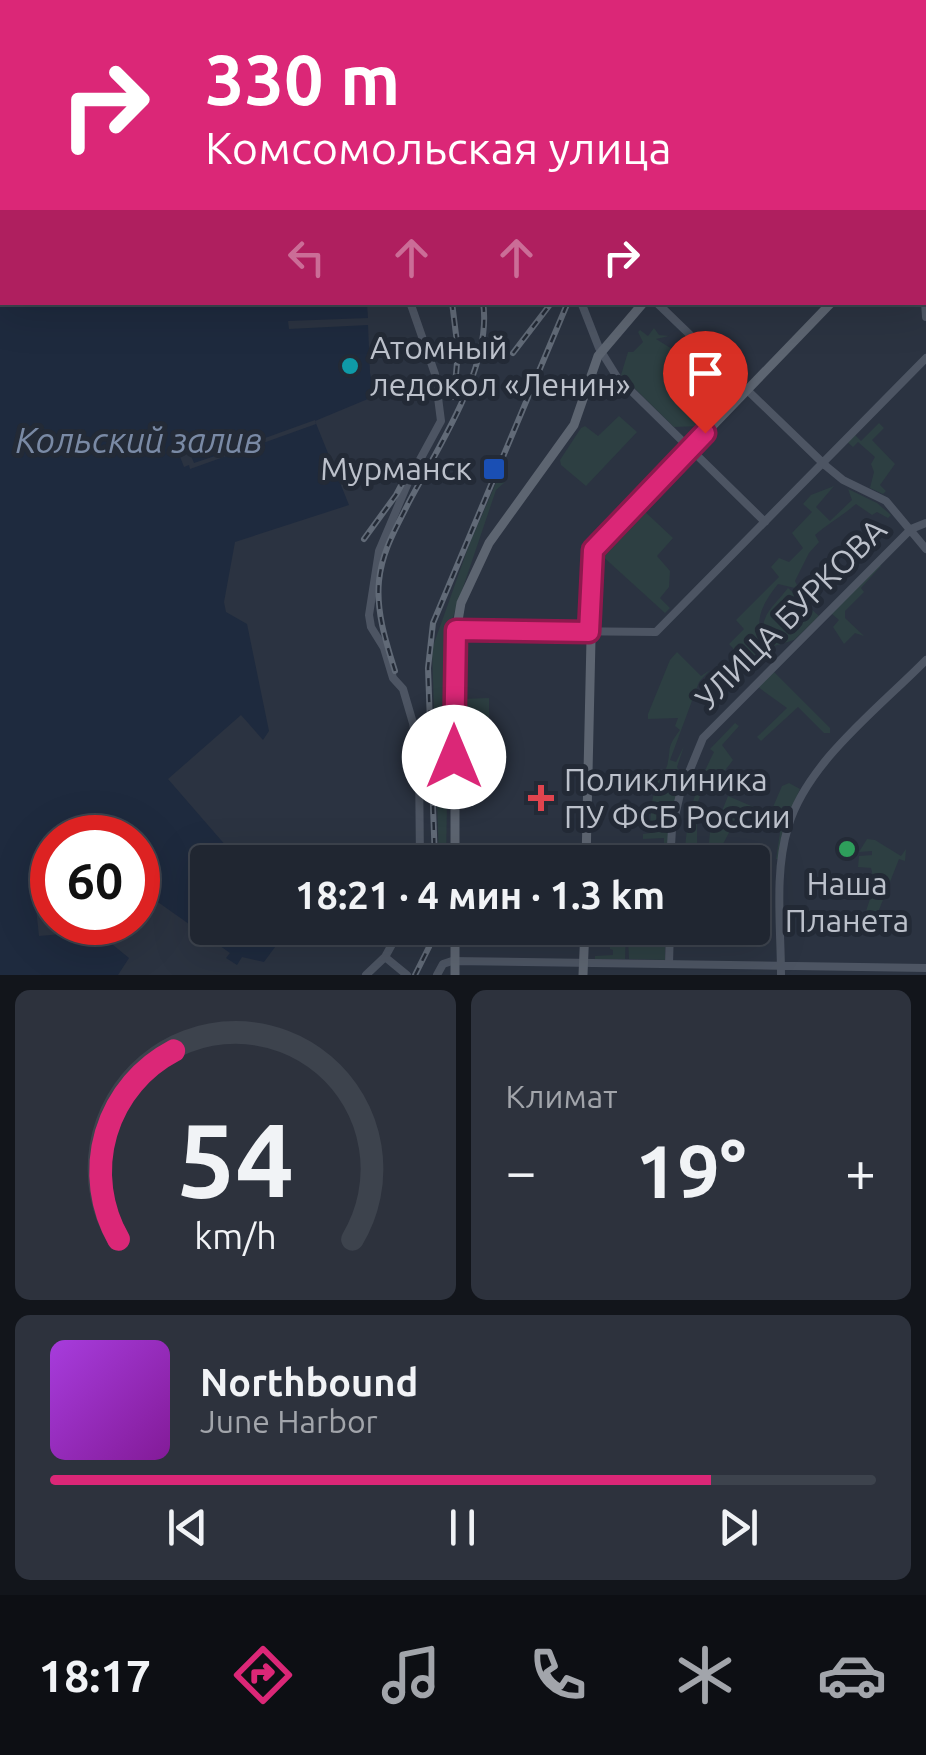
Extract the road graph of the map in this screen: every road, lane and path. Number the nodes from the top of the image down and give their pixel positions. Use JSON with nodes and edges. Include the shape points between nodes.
{"nodes":[{"id":1,"x":411,"y":305,"type":"edge"},
{"id":2,"x":582,"y":305,"type":"edge"},
{"id":3,"x":641,"y":305,"type":"edge"},
{"id":4,"x":659,"y":305,"type":"edge"},
{"id":5,"x":829,"y":305,"type":"edge"},
{"id":6,"x":596,"y":340,"type":"junction"},
{"id":7,"x":609,"y":341,"type":"junction"},
{"id":8,"x":601,"y":352,"type":"junction"},
{"id":9,"x":926,"y":358,"type":"edge"},
{"id":10,"x":594,"y":366,"type":"junction"},
{"id":11,"x":609,"y":366,"type":"junction"},
{"id":12,"x":747,"y":390,"type":"junction"},
{"id":13,"x":689,"y":448,"type":"junction"},
{"id":14,"x":822,"y":462,"type":"junction"},
{"id":15,"x":765,"y":522,"type":"junction"},
{"id":16,"x":926,"y":524,"type":"edge"},
{"id":17,"x":910,"y":529,"type":"junction"},
{"id":18,"x":926,"y":548,"type":"edge"},
{"id":19,"x":456,"y":630,"type":"junction"},
{"id":20,"x":589,"y":632,"type":"junction"},
{"id":21,"x":926,"y":660,"type":"edge"},
{"id":22,"x":420,"y":845,"type":"edge"},
{"id":23,"x":455,"y":845,"type":"edge"},
{"id":24,"x":586,"y":845,"type":"edge"},
{"id":25,"x":671,"y":845,"type":"edge"},
{"id":26,"x":391,"y":945,"type":"edge"},
{"id":27,"x":455,"y":945,"type":"edge"},
{"id":28,"x":584,"y":945,"type":"edge"},
{"id":29,"x":670,"y":945,"type":"edge"},
{"id":30,"x":384,"y":957,"type":"junction"},
{"id":31,"x":455,"y":962,"type":"junction"},
{"id":32,"x":584,"y":963,"type":"junction"},
{"id":33,"x":669,"y":964,"type":"junction"},
{"id":34,"x":926,"y":968,"type":"edge"},
{"id":35,"x":781,"y":971,"type":"edge"},
{"id":36,"x":366,"y":975,"type":"edge"},
{"id":37,"x":407,"y":975,"type":"edge"},
{"id":38,"x":437,"y":975,"type":"edge"},
{"id":39,"x":455,"y":975,"type":"edge"},
{"id":40,"x":583,"y":975,"type":"edge"}],
"edges":[{"from":1,"to":22,"type":"street","via":[[435,374],[440,429],[379,551],[370,615],[414,723]]},
{"from":2,"to":6,"type":"street"},
{"from":3,"to":7,"type":"main road"},
{"from":4,"to":12,"type":"street"},
{"from":5,"to":12,"type":"main road"},
{"from":6,"to":7,"type":"main road"},
{"from":6,"to":8,"type":"street"},
{"from":7,"to":8,"type":"main road"},
{"from":8,"to":10,"type":"main road"},
{"from":8,"to":11,"type":"street"},
{"from":9,"to":14,"type":"street"},
{"from":10,"to":11,"type":"main road"},
{"from":10,"to":19,"type":"main road","via":[[574,425],[479,562]]},
{"from":11,"to":13,"type":"street"},
{"from":12,"to":13,"type":"main road"},
{"from":12,"to":14,"type":"street"},
{"from":13,"to":15,"type":"street"},
{"from":13,"to":20,"type":"main road","via":[[593,550]]},
{"from":14,"to":15,"type":"street"},
{"from":14,"to":17,"type":"street","via":[[886,501]]},
{"from":15,"to":20,"type":"street","via":[[652,634]]},
{"from":16,"to":17,"type":"street","name":"УЛИЦА БУРКОВА"},
{"from":17,"to":18,"type":"street"},
{"from":17,"to":25,"type":"street","name":"УЛИЦА БУРКОВА","via":[[703,738],[680,794]]},
{"from":19,"to":20,"type":"street"},
{"from":19,"to":23,"type":"main road"},
{"from":20,"to":24,"type":"main road"},
{"from":21,"to":35,"type":"street","via":[[822,765],[799,800],[783,849]]},
{"from":26,"to":30,"type":"street"},
{"from":27,"to":31,"type":"main road"},
{"from":28,"to":32,"type":"main road"},
{"from":29,"to":33,"type":"street"},
{"from":30,"to":36,"type":"street"},
{"from":30,"to":37,"type":"street"},
{"from":31,"to":32,"type":"street"},
{"from":31,"to":38,"type":"street","via":[[446,962]]},
{"from":31,"to":39,"type":"main road"},
{"from":32,"to":33,"type":"street"},
{"from":32,"to":40,"type":"main road"},
{"from":33,"to":35,"type":"street"},
{"from":34,"to":35,"type":"street"}]}
